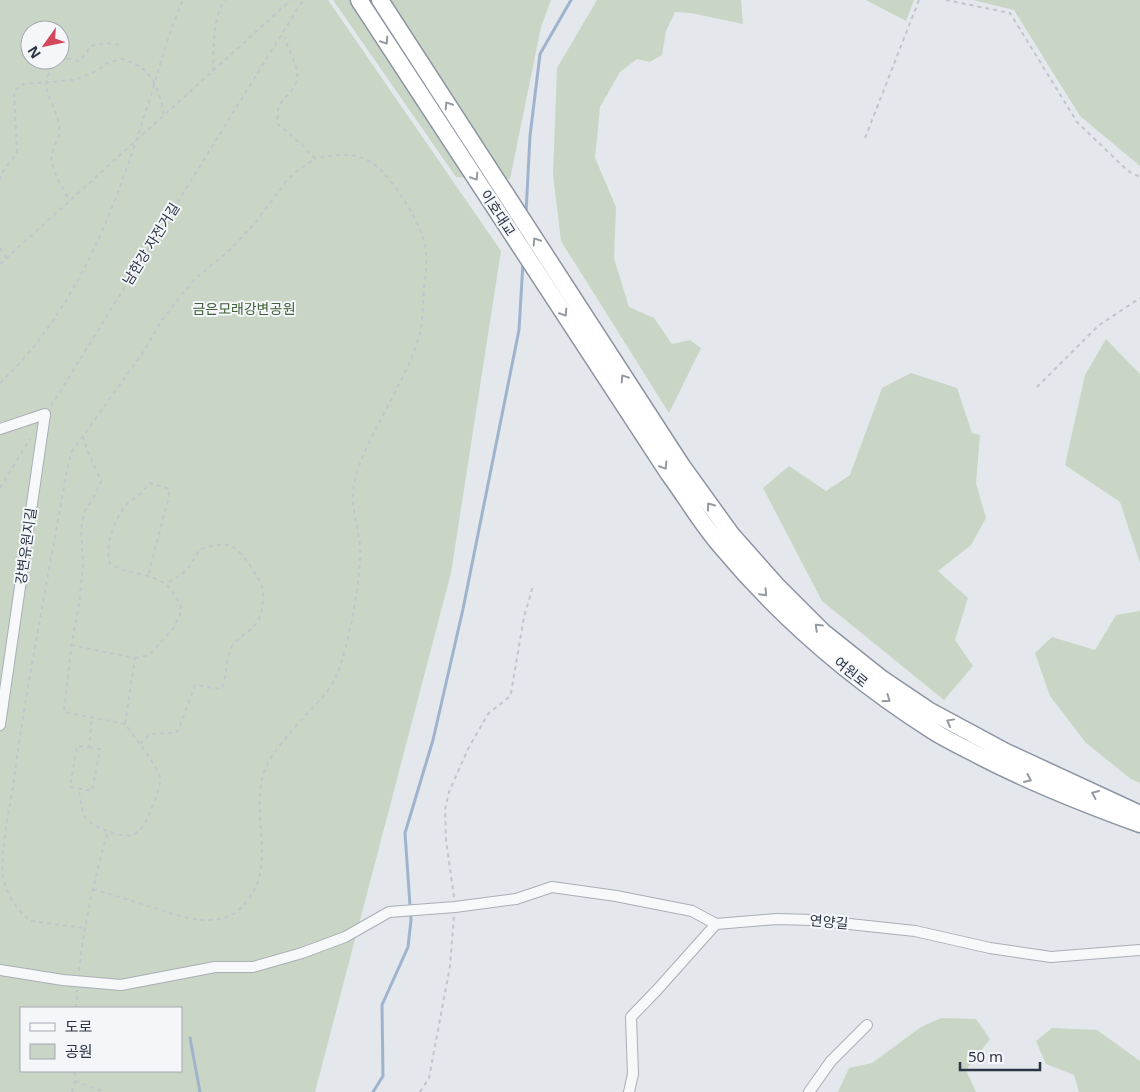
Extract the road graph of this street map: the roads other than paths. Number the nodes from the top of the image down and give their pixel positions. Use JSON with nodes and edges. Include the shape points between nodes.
{"nodes":[{"id":1,"x":359,"y":0,"type":"edge"},
{"id":2,"x":380,"y":0,"type":"edge"},
{"id":3,"x":644,"y":422,"type":"junction"},
{"id":4,"x":0,"y":429,"type":"edge"},
{"id":5,"x":0,"y":725,"type":"edge"},
{"id":6,"x":1140,"y":814,"type":"edge"},
{"id":7,"x":1140,"y":824,"type":"edge"},
{"id":8,"x":716,"y":924,"type":"junction"},
{"id":9,"x":1140,"y":950,"type":"edge"},
{"id":10,"x":0,"y":970,"type":"edge"},
{"id":11,"x":868,"y":1025,"type":"dead end"},
{"id":12,"x":629,"y":1092,"type":"edge"},
{"id":13,"x":810,"y":1092,"type":"edge"}],
"edges":[{"from":1,"to":3,"type":"highway","name":"이호대교","one_way":true},
{"from":3,"to":2,"type":"highway","name":"이호대교","one_way":true},
{"from":6,"to":3,"type":"highway","name":"여원로","one_way":true,"via":[[1006,752],[928,710],[823,632],[731,534],[682,466]]},
{"from":3,"to":7,"type":"highway","name":"여원로","one_way":true,"via":[[669,474],[719,544],[813,640],[868,686],[931,730],[998,766]]},
{"from":4,"to":5,"type":"street","name":"강변유원지길","via":[[46,414]]},
{"from":8,"to":9,"type":"street","name":"연양길","via":[[812,920],[905,930],[1051,957]]},
{"from":8,"to":10,"type":"street","via":[[692,911],[552,887],[516,899],[389,912],[345,937],[253,967],[215,967],[121,985]]},
{"from":8,"to":12,"type":"street","via":[[631,1017],[633,1074]]},
{"from":11,"to":13,"type":"street","via":[[831,1061]]}]}
